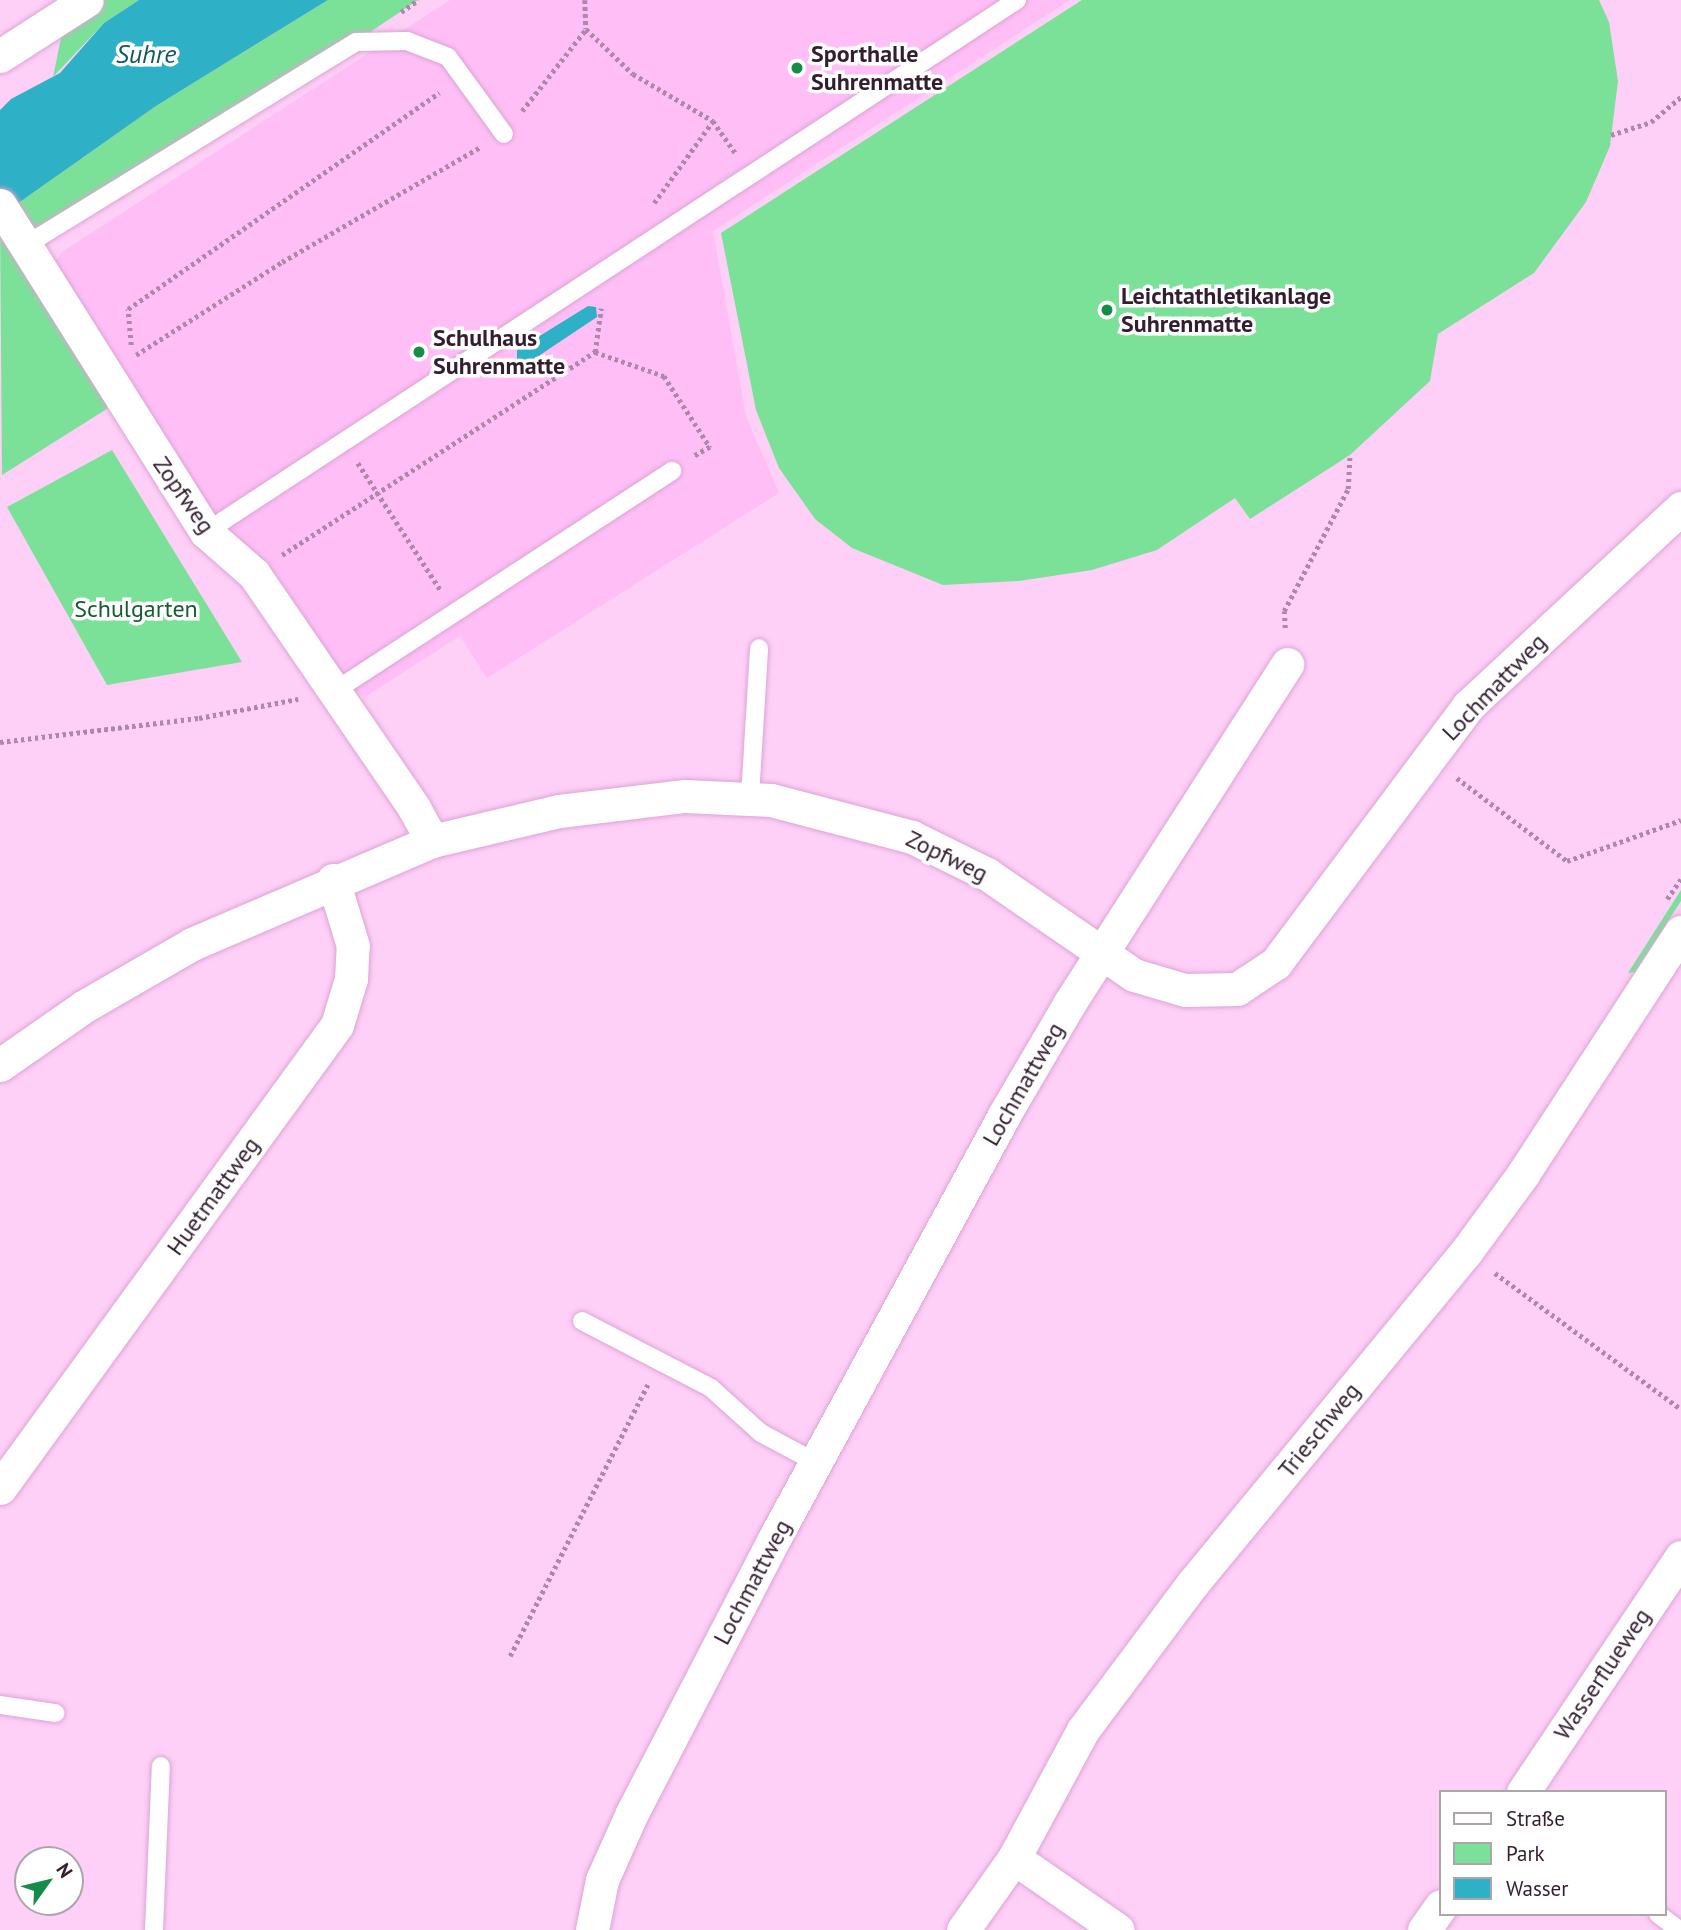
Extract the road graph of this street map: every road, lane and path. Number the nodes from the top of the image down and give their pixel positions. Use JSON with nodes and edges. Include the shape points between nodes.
{"nodes":[{"id":1,"x":87,"y":0,"type":"edge"},
{"id":2,"x":585,"y":0,"type":"edge"},
{"id":3,"x":1017,"y":0,"type":"edge"},
{"id":4,"x":586,"y":29,"type":"junction"},
{"id":5,"x":0,"y":56,"type":"edge"},
{"id":6,"x":462,"y":76,"type":"junction"},
{"id":7,"x":1681,"y":97,"type":"edge"},
{"id":8,"x":713,"y":121,"type":"junction"},
{"id":9,"x":504,"y":134,"type":"junction"},
{"id":10,"x":1611,"y":135,"type":"dead end"},
{"id":11,"x":741,"y":162,"type":"dead end"},
{"id":12,"x":0,"y":205,"type":"edge"},
{"id":13,"x":652,"y":206,"type":"dead end"},
{"id":14,"x":26,"y":245,"type":"junction"},
{"id":15,"x":606,"y":270,"type":"junction"},
{"id":16,"x":595,"y":352,"type":"junction"},
{"id":17,"x":344,"y":442,"type":"junction"},
{"id":18,"x":1350,"y":455,"type":"dead end"},
{"id":19,"x":672,"y":471,"type":"joint"},
{"id":20,"x":377,"y":494,"type":"junction"},
{"id":21,"x":1681,"y":508,"type":"edge"},
{"id":22,"x":206,"y":532,"type":"junction"},
{"id":23,"x":254,"y":574,"type":"junction"},
{"id":24,"x":455,"y":612,"type":"junction"},
{"id":25,"x":759,"y":648,"type":"dead end"},
{"id":26,"x":1287,"y":664,"type":"joint"},
{"id":27,"x":333,"y":692,"type":"junction"},
{"id":28,"x":0,"y":742,"type":"edge"},
{"id":29,"x":1427,"y":758,"type":"junction"},
{"id":30,"x":750,"y":797,"type":"junction"},
{"id":31,"x":1681,"y":820,"type":"edge"},
{"id":32,"x":432,"y":841,"type":"junction"},
{"id":33,"x":333,"y":880,"type":"junction"},
{"id":34,"x":1681,"y":932,"type":"edge"},
{"id":35,"x":1101,"y":955,"type":"junction"},
{"id":36,"x":0,"y":1065,"type":"edge"},
{"id":37,"x":1466,"y":1252,"type":"junction"},
{"id":38,"x":582,"y":1321,"type":"dead end"},
{"id":39,"x":659,"y":1361,"type":"junction"},
{"id":40,"x":1681,"y":1409,"type":"edge"},
{"id":41,"x":816,"y":1462,"type":"junction"},
{"id":42,"x":0,"y":1488,"type":"edge"},
{"id":43,"x":1681,"y":1557,"type":"edge"},
{"id":44,"x":510,"y":1656,"type":"dead end"},
{"id":45,"x":0,"y":1705,"type":"edge"},
{"id":46,"x":55,"y":1713,"type":"dead end"},
{"id":47,"x":161,"y":1766,"type":"dead end"},
{"id":48,"x":1524,"y":1790,"type":"edge"},
{"id":49,"x":1014,"y":1858,"type":"junction"},
{"id":50,"x":1440,"y":1907,"type":"edge"},
{"id":51,"x":1661,"y":1916,"type":"edge"},
{"id":52,"x":155,"y":1930,"type":"edge"},
{"id":53,"x":592,"y":1930,"type":"edge"},
{"id":54,"x":962,"y":1930,"type":"edge"},
{"id":55,"x":1118,"y":1930,"type":"edge"},
{"id":56,"x":1424,"y":1930,"type":"edge"},
{"id":57,"x":1679,"y":1930,"type":"edge"}],
"edges":[{"from":1,"to":5,"type":"street"},
{"from":2,"to":4,"type":"path"},
{"from":3,"to":15,"type":"lane"},
{"from":4,"to":8,"type":"path","via":[[633,74]]},
{"from":4,"to":9,"type":"path"},
{"from":6,"to":9,"type":"lane"},
{"from":6,"to":9,"type":"path","via":[[128,309],[133,358],[282,262]]},
{"from":6,"to":14,"type":"lane","via":[[448,57],[407,41],[356,41]]},
{"from":7,"to":10,"type":"path","via":[[1651,122]]},
{"from":8,"to":11,"type":"path"},
{"from":8,"to":13,"type":"path"},
{"from":12,"to":14,"type":"street","name":"Zopfweg"},
{"from":14,"to":22,"type":"street","name":"Zopfweg"},
{"from":15,"to":16,"type":"path"},
{"from":15,"to":17,"type":"lane"},
{"from":16,"to":19,"type":"path","via":[[664,376],[710,447]]},
{"from":16,"to":20,"type":"path"},
{"from":17,"to":20,"type":"path"},
{"from":17,"to":22,"type":"lane"},
{"from":18,"to":26,"type":"path","via":[[1348,489],[1284,611]]},
{"from":19,"to":24,"type":"lane"},
{"from":20,"to":23,"type":"path"},
{"from":20,"to":24,"type":"path"},
{"from":21,"to":29,"type":"street","name":"Lochmattweg","via":[[1468,706]]},
{"from":22,"to":23,"type":"street","name":"Zopfweg"},
{"from":23,"to":27,"type":"street","name":"Zopfweg"},
{"from":24,"to":27,"type":"lane"},
{"from":25,"to":30,"type":"lane"},
{"from":26,"to":35,"type":"street"},
{"from":27,"to":28,"type":"path","via":[[199,718]]},
{"from":27,"to":32,"type":"street","name":"Zopfweg"},
{"from":29,"to":31,"type":"path","via":[[1567,861]]},
{"from":29,"to":35,"type":"street","name":"Lochmattweg","via":[[1276,963],[1237,989],[1185,990],[1135,975]]},
{"from":30,"to":32,"type":"street","name":"Zopfweg","via":[[685,796],[559,811]]},
{"from":30,"to":35,"type":"street","name":"Zopfweg","via":[[912,837],[986,874],[1061,922]]},
{"from":32,"to":33,"type":"street","name":"Zopfweg"},
{"from":33,"to":36,"type":"street","name":"Zopfweg","via":[[192,944],[83,1007]]},
{"from":33,"to":42,"type":"street","name":"Huetmattweg","via":[[353,946],[351,979],[337,1025]]},
{"from":34,"to":37,"type":"street","name":"Trieschweg","via":[[1523,1174]]},
{"from":35,"to":41,"type":"street","name":"Lochmattweg","via":[[1004,1115]]},
{"from":37,"to":40,"type":"path"},
{"from":37,"to":49,"type":"street","name":"Trieschweg","via":[[1194,1583],[1083,1730]]},
{"from":38,"to":39,"type":"lane"},
{"from":39,"to":41,"type":"lane","via":[[711,1388],[761,1433]]},
{"from":39,"to":44,"type":"path"},
{"from":41,"to":53,"type":"street","name":"Lochmattweg","via":[[632,1813],[602,1881]]},
{"from":43,"to":48,"type":"street","name":"Wasserflueweg"},
{"from":45,"to":46,"type":"lane"},
{"from":47,"to":52,"type":"lane"},
{"from":49,"to":54,"type":"street","name":"Trieschweg"},
{"from":49,"to":55,"type":"street"},
{"from":50,"to":56,"type":"street"},
{"from":51,"to":57,"type":"lane"}]}
